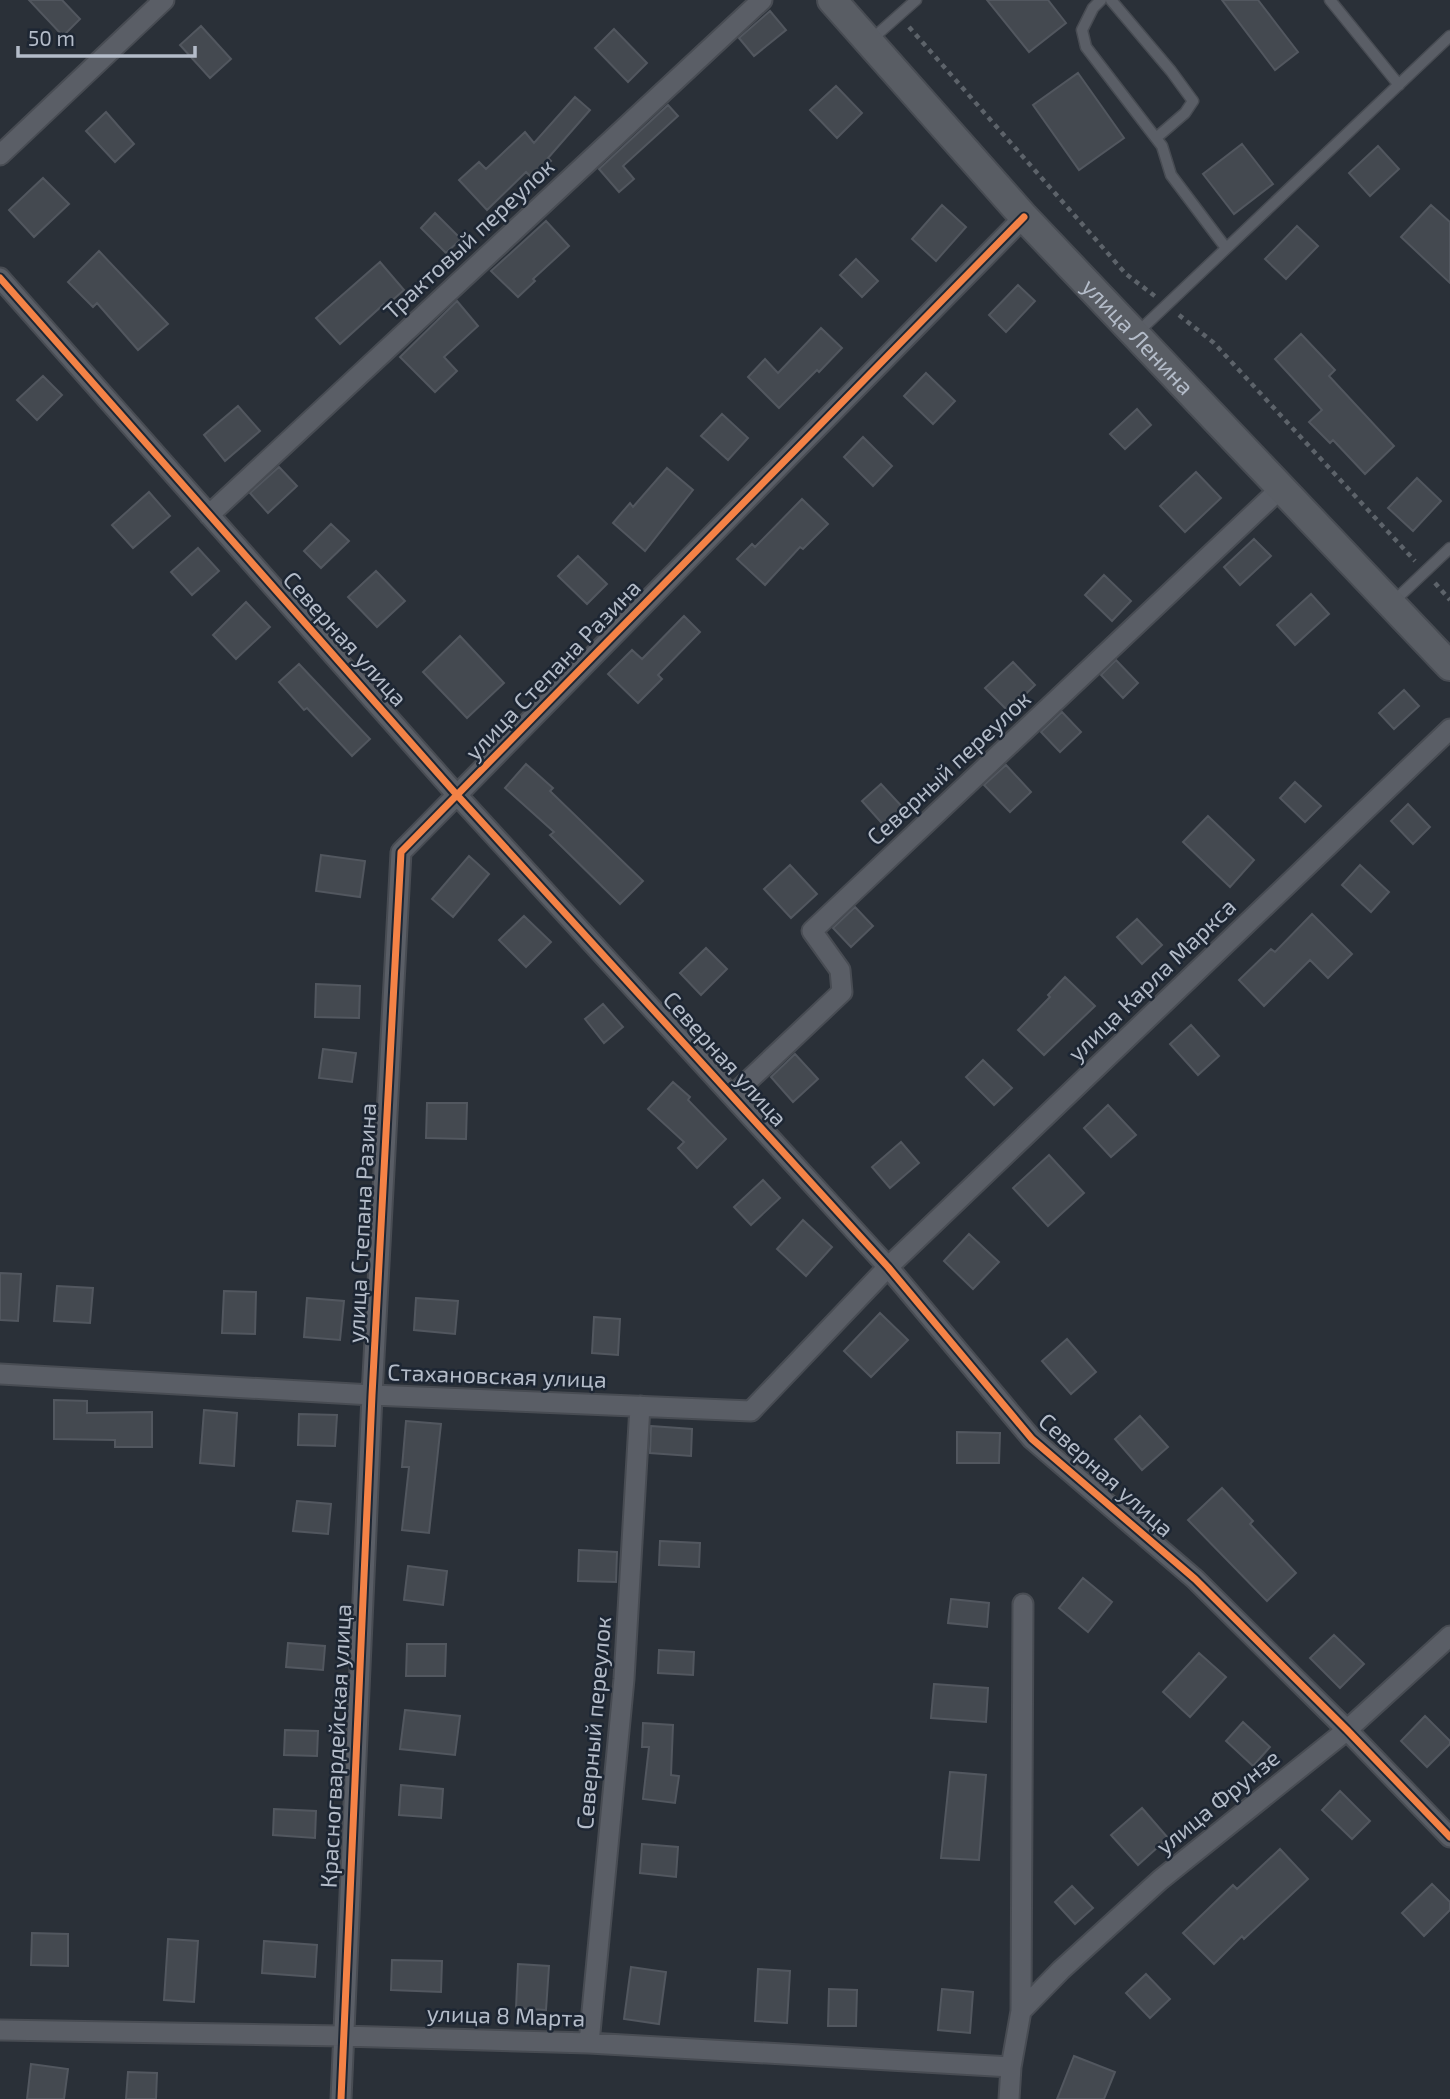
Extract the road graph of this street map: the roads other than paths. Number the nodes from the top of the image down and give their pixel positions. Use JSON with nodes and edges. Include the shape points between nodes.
{"nodes":[{"id":1,"x":163,"y":0,"type":"edge"},
{"id":2,"x":762,"y":0,"type":"edge"},
{"id":3,"x":832,"y":0,"type":"edge"},
{"id":4,"x":916,"y":0,"type":"edge"},
{"id":5,"x":1101,"y":0,"type":"edge"},
{"id":6,"x":1111,"y":0,"type":"edge"},
{"id":7,"x":1330,"y":0,"type":"edge"},
{"id":8,"x":1450,"y":36,"type":"edge"},
{"id":9,"x":869,"y":42,"type":"junction"},
{"id":10,"x":1399,"y":85,"type":"junction"},
{"id":11,"x":1156,"y":138,"type":"junction"},
{"id":12,"x":0,"y":155,"type":"edge"},
{"id":13,"x":1024,"y":217,"type":"junction"},
{"id":14,"x":1226,"y":248,"type":"junction"},
{"id":15,"x":0,"y":278,"type":"edge"},
{"id":16,"x":1136,"y":334,"type":"junction"},
{"id":17,"x":1281,"y":488,"type":"junction"},
{"id":18,"x":209,"y":515,"type":"junction"},
{"id":19,"x":1450,"y":548,"type":"edge"},
{"id":20,"x":1391,"y":604,"type":"junction"},
{"id":21,"x":1450,"y":666,"type":"edge"},
{"id":22,"x":1450,"y":729,"type":"edge"},
{"id":23,"x":457,"y":794,"type":"junction"},
{"id":24,"x":732,"y":1096,"type":"junction"},
{"id":25,"x":888,"y":1267,"type":"junction"},
{"id":26,"x":0,"y":1374,"type":"edge"},
{"id":27,"x":372,"y":1395,"type":"junction"},
{"id":28,"x":640,"y":1406,"type":"junction"},
{"id":29,"x":1023,"y":1604,"type":"dead end"},
{"id":30,"x":1450,"y":1636,"type":"edge"},
{"id":31,"x":1347,"y":1730,"type":"junction"},
{"id":32,"x":1450,"y":1837,"type":"edge"},
{"id":33,"x":1021,"y":2011,"type":"junction"},
{"id":34,"x":0,"y":2030,"type":"edge"},
{"id":35,"x":342,"y":2036,"type":"junction"},
{"id":36,"x":589,"y":2043,"type":"junction"},
{"id":37,"x":1011,"y":2067,"type":"junction"},
{"id":38,"x":341,"y":2099,"type":"edge"},
{"id":39,"x":1009,"y":2099,"type":"edge"}],
"edges":[{"from":1,"to":12,"type":"street"},
{"from":2,"to":18,"type":"street","name":"Трактовый переулок"},
{"from":3,"to":9,"type":"main road","name":"улица Ленина"},
{"from":4,"to":9,"type":"lane"},
{"from":5,"to":11,"type":"lane","via":[[1082,30],[1086,47]]},
{"from":6,"to":11,"type":"lane","via":[[1193,101]]},
{"from":7,"to":10,"type":"lane"},
{"from":8,"to":10,"type":"lane"},
{"from":9,"to":13,"type":"main road","name":"улица Ленина"},
{"from":10,"to":14,"type":"lane"},
{"from":11,"to":14,"type":"lane","via":[[1171,175]]},
{"from":13,"to":16,"type":"main road","name":"улица Ленина"},
{"from":13,"to":23,"type":"street","name":"улица Степана Разина"},
{"from":14,"to":16,"type":"lane"},
{"from":15,"to":18,"type":"street","name":"Северная улица"},
{"from":16,"to":17,"type":"main road","name":"улица Ленина"},
{"from":17,"to":20,"type":"main road","name":"улица Ленина"},
{"from":17,"to":24,"type":"street","name":"Северный переулок","via":[[812,931],[840,970],[842,992]]},
{"from":18,"to":23,"type":"street","name":"Северная улица"},
{"from":19,"to":20,"type":"lane"},
{"from":20,"to":21,"type":"main road","name":"улица Ленина"},
{"from":22,"to":25,"type":"street","name":"улица Карла Маркса"},
{"from":23,"to":24,"type":"street","name":"Северная улица"},
{"from":23,"to":27,"type":"street","name":"улица Степана Разина","via":[[401,852]]},
{"from":24,"to":25,"type":"street","name":"Северная улица"},
{"from":25,"to":28,"type":"street","name":"Стахановская улица","via":[[751,1411]]},
{"from":25,"to":31,"type":"street","name":"Северная улица","via":[[1032,1439],[1195,1579]]},
{"from":26,"to":27,"type":"street","name":"Стахановская улица"},
{"from":27,"to":28,"type":"street","name":"Стахановская улица"},
{"from":27,"to":35,"type":"street","name":"Красногвардейская улица"},
{"from":28,"to":36,"type":"street","name":"Северный переулок","via":[[624,1679]]},
{"from":29,"to":33,"type":"street"},
{"from":30,"to":31,"type":"street","name":"улица Фрунзе"},
{"from":31,"to":32,"type":"street","name":"Северная улица"},
{"from":31,"to":33,"type":"street","name":"улица Фрунзе","via":[[1160,1880]]},
{"from":33,"to":37,"type":"street"},
{"from":34,"to":35,"type":"street","name":"улица 8 Марта"},
{"from":35,"to":36,"type":"street","name":"улица 8 Марта"},
{"from":35,"to":38,"type":"street","name":"Красногвардейская улица"},
{"from":36,"to":37,"type":"street","name":"улица 8 Марта"},
{"from":37,"to":39,"type":"street"}]}
